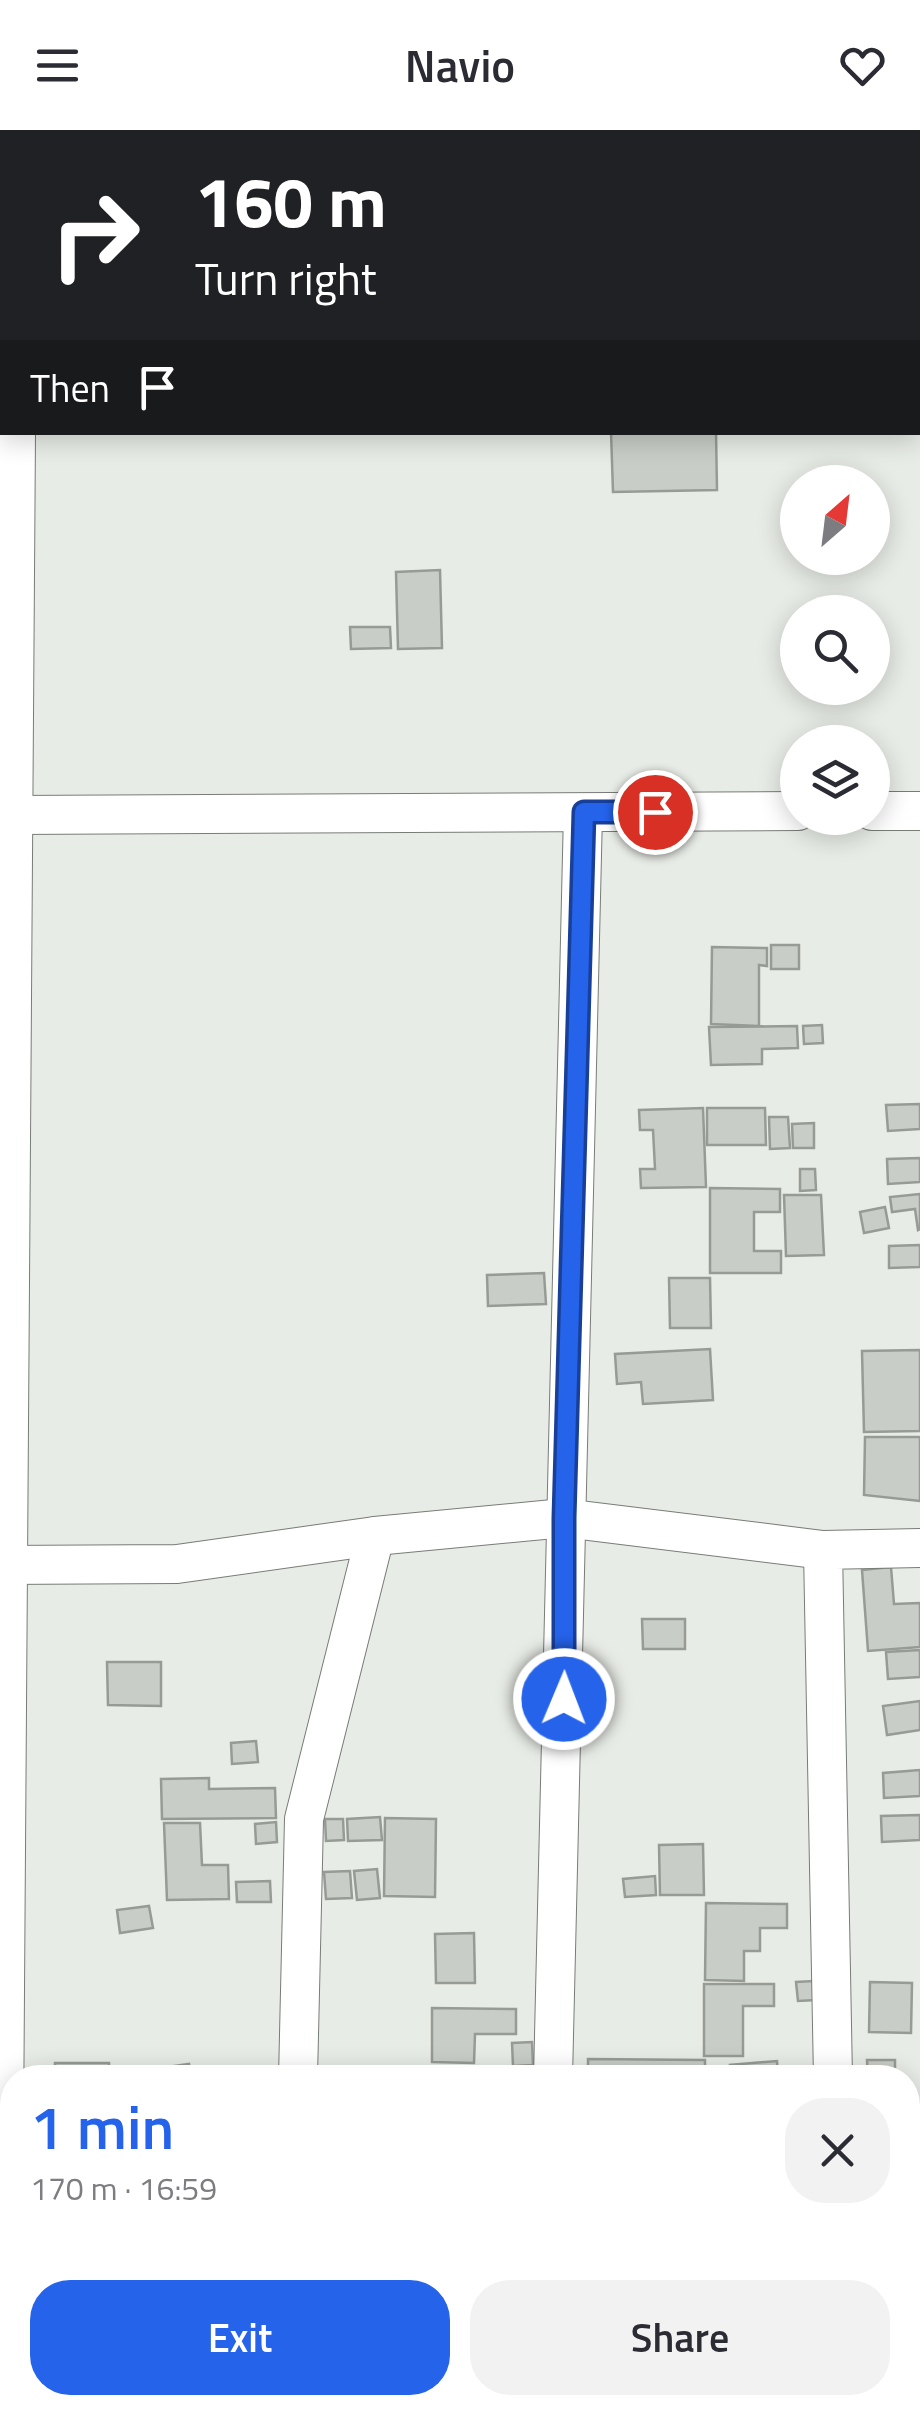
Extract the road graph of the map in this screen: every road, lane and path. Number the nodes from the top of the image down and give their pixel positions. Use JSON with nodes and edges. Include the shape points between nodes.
{"nodes":[{"id":1,"x":16,"y":435,"type":"edge"},
{"id":2,"x":890,"y":811,"type":"edge"},
{"id":3,"x":920,"y":811,"type":"edge"},
{"id":4,"x":584,"y":812,"type":"junction"},
{"id":5,"x":780,"y":812,"type":"edge"},
{"id":6,"x":13,"y":815,"type":"junction"},
{"id":7,"x":564,"y":1518,"type":"junction"},
{"id":8,"x":375,"y":1536,"type":"junction"},
{"id":9,"x":920,"y":1548,"type":"edge"},
{"id":10,"x":822,"y":1550,"type":"junction"},
{"id":11,"x":4,"y":1566,"type":"edge"},
{"id":12,"x":5,"y":2065,"type":"edge"},
{"id":13,"x":298,"y":2065,"type":"edge"},
{"id":14,"x":553,"y":2065,"type":"edge"},
{"id":15,"x":833,"y":2065,"type":"edge"}],
"edges":[{"from":1,"to":6,"type":"street"},
{"from":2,"to":3,"type":"street"},
{"from":4,"to":5,"type":"street"},
{"from":4,"to":6,"type":"street"},
{"from":4,"to":7,"type":"street"},
{"from":6,"to":11,"type":"street"},
{"from":7,"to":8,"type":"street"},
{"from":7,"to":10,"type":"street"},
{"from":7,"to":14,"type":"street"},
{"from":8,"to":11,"type":"street","via":[[176,1564]]},
{"from":8,"to":13,"type":"street","via":[[304,1819]]},
{"from":9,"to":10,"type":"street"},
{"from":10,"to":15,"type":"street"},
{"from":11,"to":12,"type":"street"}]}
